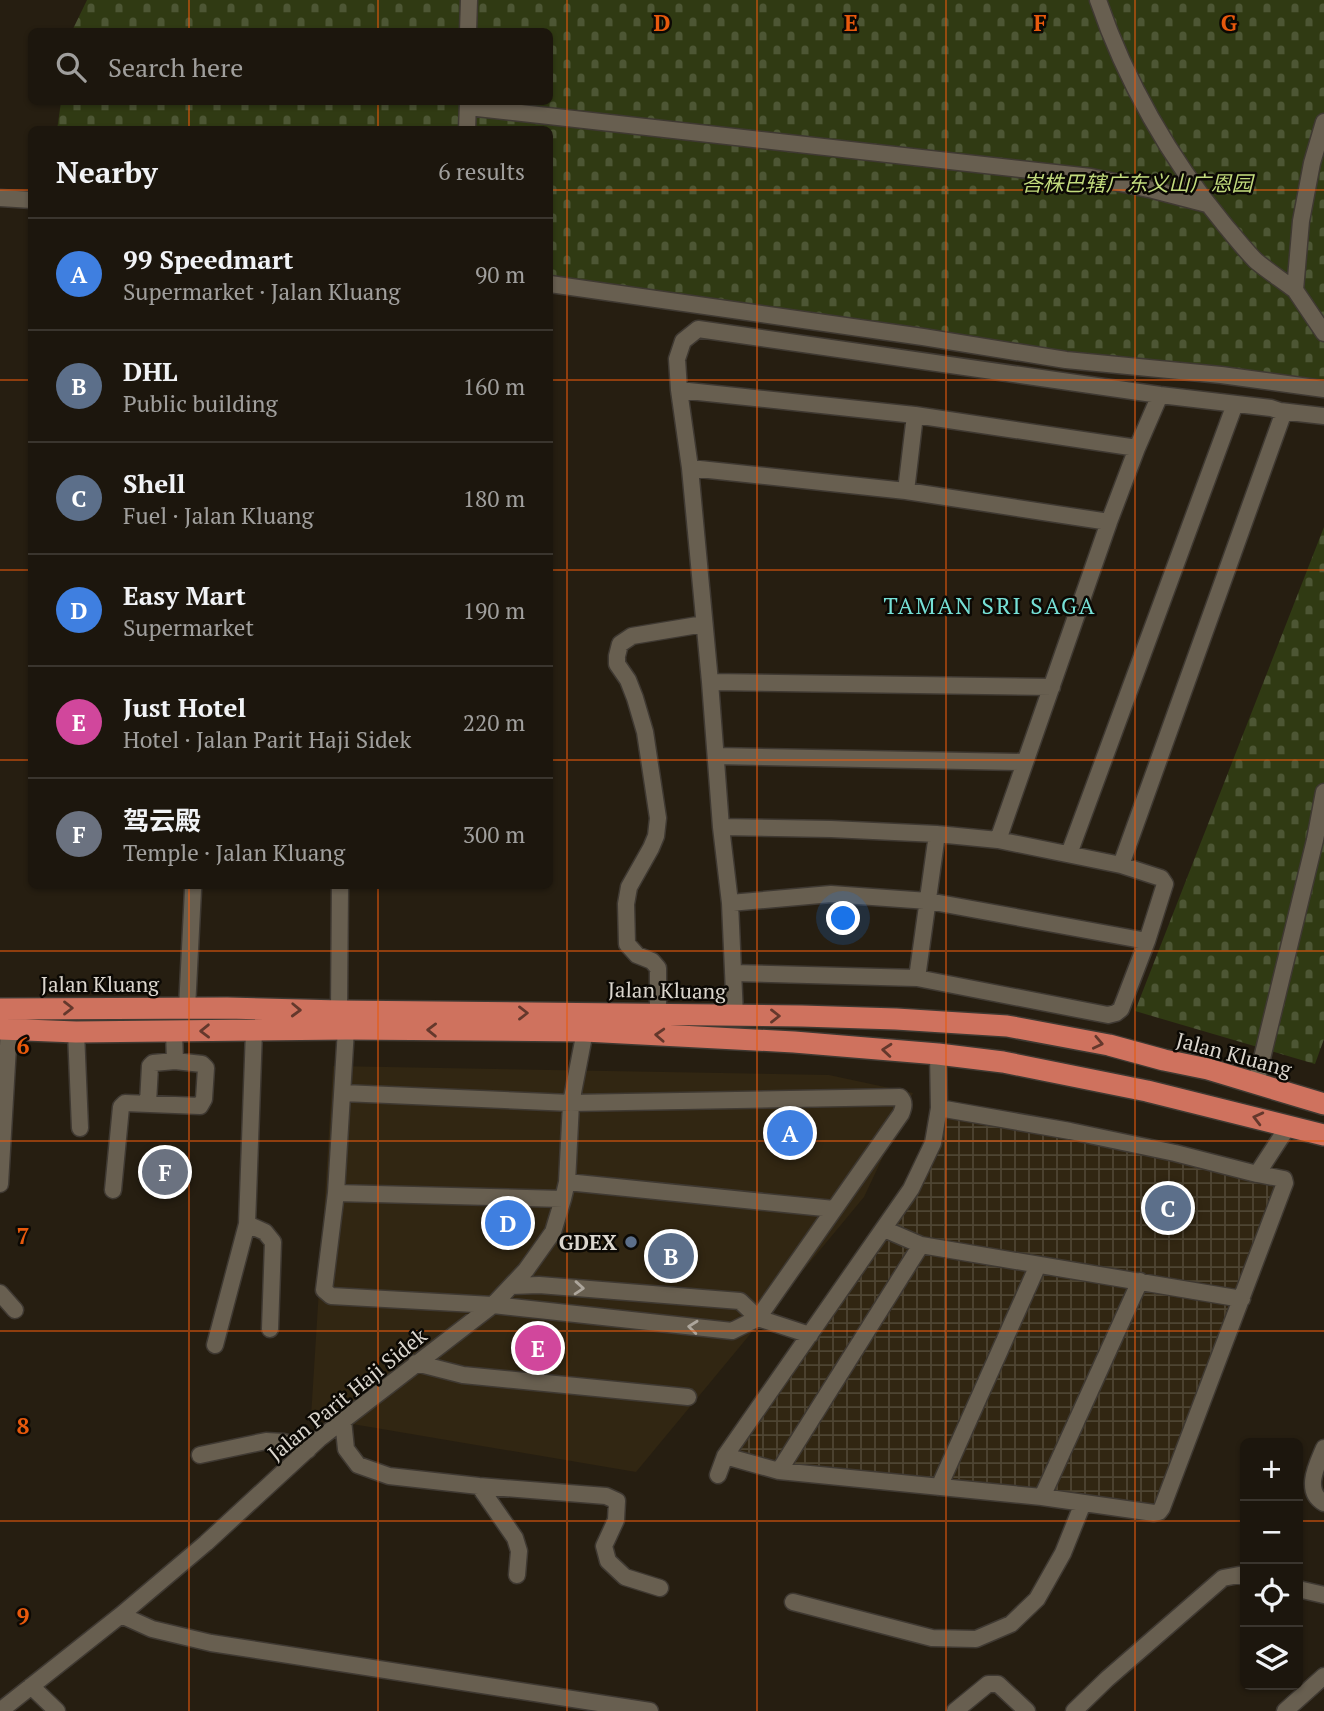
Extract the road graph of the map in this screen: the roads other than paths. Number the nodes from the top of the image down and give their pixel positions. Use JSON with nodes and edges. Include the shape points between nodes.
{"nodes":[{"id":1,"x":469,"y":0,"type":"edge"},
{"id":2,"x":1098,"y":0,"type":"edge"},
{"id":3,"x":468,"y":28,"type":"edge"},
{"id":4,"x":468,"y":105,"type":"edge"},
{"id":5,"x":477,"y":105,"type":"edge"},
{"id":6,"x":1324,"y":122,"type":"edge"},
{"id":7,"x":467,"y":126,"type":"edge"},
{"id":8,"x":0,"y":198,"type":"edge"},
{"id":9,"x":28,"y":200,"type":"edge"},
{"id":10,"x":1207,"y":204,"type":"junction"},
{"id":11,"x":553,"y":284,"type":"edge"},
{"id":12,"x":1295,"y":290,"type":"junction"},
{"id":13,"x":1324,"y":333,"type":"edge"},
{"id":14,"x":679,"y":390,"type":"junction"},
{"id":15,"x":1324,"y":390,"type":"edge"},
{"id":16,"x":1160,"y":395,"type":"junction"},
{"id":17,"x":1235,"y":404,"type":"junction"},
{"id":18,"x":1280,"y":411,"type":"junction"},
{"id":19,"x":915,"y":415,"type":"junction"},
{"id":20,"x":1324,"y":416,"type":"edge"},
{"id":21,"x":1137,"y":448,"type":"junction"},
{"id":22,"x":690,"y":468,"type":"junction"},
{"id":23,"x":906,"y":491,"type":"junction"},
{"id":24,"x":1110,"y":522,"type":"junction"},
{"id":25,"x":704,"y":624,"type":"junction"},
{"id":26,"x":710,"y":682,"type":"junction"},
{"id":27,"x":1052,"y":687,"type":"junction"},
{"id":28,"x":716,"y":757,"type":"junction"},
{"id":29,"x":1024,"y":762,"type":"junction"},
{"id":30,"x":1324,"y":792,"type":"edge"},
{"id":31,"x":721,"y":827,"type":"junction"},
{"id":32,"x":937,"y":834,"type":"junction"},
{"id":33,"x":998,"y":839,"type":"junction"},
{"id":34,"x":1069,"y":853,"type":"junction"},
{"id":35,"x":1121,"y":865,"type":"junction"},
{"id":36,"x":340,"y":889,"type":"edge"},
{"id":37,"x":193,"y":890,"type":"dead end"},
{"id":38,"x":928,"y":901,"type":"junction"},
{"id":39,"x":730,"y":902,"type":"junction"},
{"id":40,"x":1147,"y":942,"type":"junction"},
{"id":41,"x":733,"y":973,"type":"junction"},
{"id":42,"x":917,"y":978,"type":"junction"},
{"id":43,"x":187,"y":1008,"type":"junction"},
{"id":44,"x":0,"y":1009,"type":"edge"},
{"id":45,"x":1077,"y":1009,"type":"junction"},
{"id":46,"x":658,"y":1014,"type":"junction"},
{"id":47,"x":735,"y":1016,"type":"junction"},
{"id":48,"x":342,"y":1020,"type":"junction"},
{"id":49,"x":1007,"y":1026,"type":"junction"},
{"id":50,"x":4,"y":1029,"type":"edge"},
{"id":51,"x":254,"y":1031,"type":"junction"},
{"id":52,"x":585,"y":1031,"type":"junction"},
{"id":53,"x":76,"y":1032,"type":"junction"},
{"id":54,"x":174,"y":1032,"type":"junction"},
{"id":55,"x":1068,"y":1036,"type":"junction"},
{"id":56,"x":938,"y":1054,"type":"junction"},
{"id":57,"x":175,"y":1061,"type":"junction"},
{"id":58,"x":1003,"y":1062,"type":"junction"},
{"id":59,"x":1208,"y":1069,"type":"junction"},
{"id":60,"x":1256,"y":1083,"type":"junction"},
{"id":61,"x":343,"y":1093,"type":"junction"},
{"id":62,"x":571,"y":1102,"type":"junction"},
{"id":63,"x":1191,"y":1102,"type":"junction"},
{"id":64,"x":148,"y":1103,"type":"junction"},
{"id":65,"x":1324,"y":1104,"type":"edge"},
{"id":66,"x":939,"y":1108,"type":"junction"},
{"id":67,"x":1289,"y":1125,"type":"junction"},
{"id":68,"x":80,"y":1128,"type":"dead end"},
{"id":69,"x":1324,"y":1135,"type":"edge"},
{"id":70,"x":1257,"y":1174,"type":"junction"},
{"id":71,"x":567,"y":1182,"type":"junction"},
{"id":72,"x":0,"y":1184,"type":"edge"},
{"id":73,"x":113,"y":1190,"type":"dead end"},
{"id":74,"x":336,"y":1193,"type":"junction"},
{"id":75,"x":563,"y":1199,"type":"junction"},
{"id":76,"x":834,"y":1209,"type":"junction"},
{"id":77,"x":247,"y":1224,"type":"junction"},
{"id":78,"x":884,"y":1229,"type":"junction"},
{"id":79,"x":920,"y":1245,"type":"junction"},
{"id":80,"x":1038,"y":1265,"type":"junction"},
{"id":81,"x":1140,"y":1281,"type":"junction"},
{"id":82,"x":511,"y":1286,"type":"junction"},
{"id":83,"x":0,"y":1293,"type":"edge"},
{"id":84,"x":1242,"y":1298,"type":"junction"},
{"id":85,"x":493,"y":1305,"type":"junction"},
{"id":86,"x":15,"y":1310,"type":"dead end"},
{"id":87,"x":758,"y":1318,"type":"junction"},
{"id":88,"x":270,"y":1329,"type":"dead end"},
{"id":89,"x":810,"y":1335,"type":"junction"},
{"id":90,"x":215,"y":1345,"type":"dead end"},
{"id":91,"x":416,"y":1363,"type":"junction"},
{"id":92,"x":688,"y":1397,"type":"dead end"},
{"id":93,"x":343,"y":1420,"type":"junction"},
{"id":94,"x":1324,"y":1448,"type":"edge"},
{"id":95,"x":308,"y":1450,"type":"junction"},
{"id":96,"x":200,"y":1455,"type":"dead end"},
{"id":97,"x":725,"y":1456,"type":"junction"},
{"id":98,"x":779,"y":1471,"type":"junction"},
{"id":99,"x":718,"y":1475,"type":"dead end"},
{"id":100,"x":479,"y":1486,"type":"junction"},
{"id":101,"x":939,"y":1487,"type":"junction"},
{"id":102,"x":1042,"y":1497,"type":"junction"},
{"id":103,"x":1083,"y":1503,"type":"junction"},
{"id":104,"x":1324,"y":1503,"type":"edge"},
{"id":105,"x":517,"y":1574,"type":"dead end"},
{"id":106,"x":1240,"y":1575,"type":"edge"},
{"id":107,"x":660,"y":1588,"type":"dead end"},
{"id":108,"x":1303,"y":1590,"type":"edge"},
{"id":109,"x":1324,"y":1595,"type":"edge"},
{"id":110,"x":793,"y":1602,"type":"dead end"},
{"id":111,"x":121,"y":1615,"type":"junction"},
{"id":112,"x":1324,"y":1676,"type":"edge"},
{"id":113,"x":31,"y":1686,"type":"junction"},
{"id":114,"x":0,"y":1710,"type":"edge"},
{"id":115,"x":57,"y":1711,"type":"edge"},
{"id":116,"x":650,"y":1711,"type":"edge"},
{"id":117,"x":955,"y":1711,"type":"edge"},
{"id":118,"x":1027,"y":1711,"type":"edge"},
{"id":119,"x":1074,"y":1711,"type":"edge"},
{"id":120,"x":1285,"y":1711,"type":"edge"}],
"edges":[{"from":1,"to":3,"type":"street"},
{"from":2,"to":10,"type":"street","via":[[1133,83]]},
{"from":4,"to":7,"type":"street"},
{"from":5,"to":10,"type":"street","via":[[1091,177]]},
{"from":6,"to":12,"type":"street","via":[[1301,221]]},
{"from":8,"to":9,"type":"street"},
{"from":10,"to":12,"type":"street","via":[[1255,260]]},
{"from":11,"to":15,"type":"street","via":[[1066,360]]},
{"from":12,"to":13,"type":"street"},
{"from":14,"to":16,"type":"street","via":[[677,359],[683,341],[698,329]]},
{"from":14,"to":19,"type":"street"},
{"from":14,"to":22,"type":"street"},
{"from":16,"to":17,"type":"street"},
{"from":16,"to":21,"type":"street"},
{"from":17,"to":18,"type":"street"},
{"from":17,"to":34,"type":"street"},
{"from":18,"to":20,"type":"street"},
{"from":18,"to":35,"type":"street","via":[[1283,417]]},
{"from":19,"to":21,"type":"street"},
{"from":19,"to":23,"type":"street"},
{"from":21,"to":24,"type":"street"},
{"from":22,"to":23,"type":"street"},
{"from":22,"to":25,"type":"street"},
{"from":23,"to":24,"type":"street"},
{"from":24,"to":27,"type":"street"},
{"from":25,"to":26,"type":"street"},
{"from":25,"to":46,"type":"street","via":[[632,636],[620,644],[617,656],[645,732],[658,818],[656,836],[629,887],[626,904],[628,944],[658,968]]},
{"from":26,"to":27,"type":"street"},
{"from":26,"to":28,"type":"street"},
{"from":27,"to":29,"type":"street"},
{"from":28,"to":29,"type":"street"},
{"from":28,"to":31,"type":"street"},
{"from":29,"to":33,"type":"street"},
{"from":30,"to":60,"type":"street"},
{"from":31,"to":32,"type":"street"},
{"from":31,"to":39,"type":"street"},
{"from":32,"to":33,"type":"street"},
{"from":32,"to":38,"type":"street"},
{"from":33,"to":34,"type":"street"},
{"from":34,"to":35,"type":"street"},
{"from":35,"to":40,"type":"street","via":[[1161,878],[1165,884]]},
{"from":36,"to":48,"type":"street"},
{"from":37,"to":43,"type":"street"},
{"from":38,"to":39,"type":"street","via":[[831,894]]},
{"from":38,"to":40,"type":"street"},
{"from":38,"to":42,"type":"street"},
{"from":39,"to":41,"type":"street"},
{"from":40,"to":45,"type":"street","via":[[1121,1009],[1108,1015]]},
{"from":41,"to":42,"type":"street"},
{"from":41,"to":47,"type":"street"},
{"from":42,"to":45,"type":"street"},
{"from":44,"to":43,"type":"highway","name":"Jalan Kluang","one_way":true},
{"from":43,"to":48,"type":"highway","name":"Jalan Kluang","one_way":true},
{"from":45,"to":55,"type":"street"},
{"from":46,"to":47,"type":"highway","name":"Jalan Kluang"},
{"from":48,"to":46,"type":"highway","name":"Jalan Kluang","one_way":true},
{"from":47,"to":49,"type":"highway","name":"Jalan Kluang","one_way":true},
{"from":48,"to":51,"type":"highway","name":"Jalan Kluang"},
{"from":52,"to":48,"type":"highway","name":"Jalan Kluang","one_way":true},
{"from":48,"to":61,"type":"street"},
{"from":49,"to":55,"type":"highway","name":"Jalan Kluang"},
{"from":49,"to":58,"type":"highway","via":[[1028,1041],[1024,1054]]},
{"from":50,"to":53,"type":"highway","name":"Jalan Kluang"},
{"from":50,"to":72,"type":"street"},
{"from":51,"to":54,"type":"highway","name":"Jalan Kluang","one_way":true},
{"from":51,"to":77,"type":"street"},
{"from":56,"to":52,"type":"highway","name":"Jalan Kluang","one_way":true},
{"from":52,"to":62,"type":"street","name":"Jalan Parit Haji Sidek"},
{"from":53,"to":54,"type":"highway","name":"Jalan Kluang"},
{"from":53,"to":68,"type":"street"},
{"from":54,"to":57,"type":"street"},
{"from":55,"to":59,"type":"highway","name":"Jalan Kluang","one_way":true},
{"from":56,"to":58,"type":"highway","name":"Jalan Kluang"},
{"from":56,"to":66,"type":"street"},
{"from":57,"to":64,"type":"street","via":[[150,1066]]},
{"from":57,"to":64,"type":"street","via":[[206,1068],[204,1099],[200,1105]]},
{"from":58,"to":63,"type":"highway","name":"Jalan Kluang"},
{"from":59,"to":60,"type":"highway","name":"Jalan Kluang"},
{"from":59,"to":63,"type":"highway","via":[[1190,1072],[1177,1081],[1176,1088]]},
{"from":60,"to":65,"type":"highway","name":"Jalan Kluang"},
{"from":61,"to":62,"type":"street"},
{"from":61,"to":74,"type":"street"},
{"from":62,"to":71,"type":"street","name":"Jalan Parit Haji Sidek"},
{"from":62,"to":76,"type":"street","via":[[900,1097],[901,1114]]},
{"from":67,"to":63,"type":"highway","name":"Jalan Kluang","one_way":true},
{"from":64,"to":73,"type":"street","via":[[121,1107]]},
{"from":66,"to":70,"type":"street","via":[[1175,1153]]},
{"from":66,"to":78,"type":"street","via":[[933,1143],[911,1189]]},
{"from":67,"to":69,"type":"highway","name":"Jalan Kluang"},
{"from":67,"to":70,"type":"street"},
{"from":70,"to":84,"type":"street","via":[[1282,1178],[1285,1183]]},
{"from":71,"to":75,"type":"street","name":"Jalan Parit Haji Sidek"},
{"from":71,"to":76,"type":"street"},
{"from":74,"to":75,"type":"street"},
{"from":74,"to":85,"type":"street","via":[[324,1290],[331,1296]]},
{"from":75,"to":82,"type":"street","name":"Jalan Parit Haji Sidek","via":[[553,1232]]},
{"from":76,"to":87,"type":"street"},
{"from":77,"to":88,"type":"street","via":[[274,1242]]},
{"from":77,"to":90,"type":"street"},
{"from":78,"to":79,"type":"street"},
{"from":78,"to":89,"type":"street"},
{"from":79,"to":80,"type":"street"},
{"from":79,"to":98,"type":"street"},
{"from":80,"to":81,"type":"street"},
{"from":80,"to":101,"type":"street"},
{"from":81,"to":84,"type":"street"},
{"from":81,"to":102,"type":"street"},
{"from":82,"to":85,"type":"street","name":"Jalan Parit Haji Sidek"},
{"from":82,"to":87,"type":"street","one_way":true,"via":[[740,1301]]},
{"from":83,"to":86,"type":"street"},
{"from":84,"to":103,"type":"street","via":[[1159,1512]]},
{"from":87,"to":85,"type":"street","one_way":true,"via":[[732,1331]]},
{"from":85,"to":91,"type":"street","name":"Jalan Parit Haji Sidek"},
{"from":87,"to":89,"type":"street"},
{"from":89,"to":97,"type":"street"},
{"from":91,"to":92,"type":"street","via":[[463,1375]]},
{"from":91,"to":93,"type":"street","name":"Jalan Parit Haji Sidek"},
{"from":93,"to":95,"type":"street","name":"Jalan Parit Haji Sidek"},
{"from":93,"to":100,"type":"street","via":[[346,1449],[358,1465],[389,1476]]},
{"from":94,"to":104,"type":"street","via":[[1313,1484],[1317,1499]]},
{"from":95,"to":96,"type":"street","via":[[266,1441]]},
{"from":95,"to":111,"type":"street","name":"Jalan Parit Haji Sidek"},
{"from":97,"to":98,"type":"street"},
{"from":97,"to":99,"type":"street"},
{"from":98,"to":101,"type":"street"},
{"from":100,"to":105,"type":"street","via":[[515,1538]]},
{"from":100,"to":107,"type":"street","via":[[606,1496],[617,1501],[616,1520],[604,1546],[608,1561],[625,1577]]},
{"from":101,"to":102,"type":"street"},
{"from":102,"to":103,"type":"street"},
{"from":103,"to":110,"type":"street","via":[[1037,1600],[1011,1624],[976,1639],[933,1638]]},
{"from":106,"to":119,"type":"street","via":[[1223,1578]]},
{"from":108,"to":109,"type":"street"},
{"from":111,"to":113,"type":"street","name":"Jalan Parit Haji Sidek"},
{"from":111,"to":116,"type":"street","via":[[152,1629],[211,1643]]},
{"from":112,"to":120,"type":"street"},
{"from":113,"to":114,"type":"street","name":"Jalan Parit Haji Sidek"},
{"from":113,"to":115,"type":"street"},
{"from":117,"to":118,"type":"street","via":[[988,1685],[998,1684]]}]}
